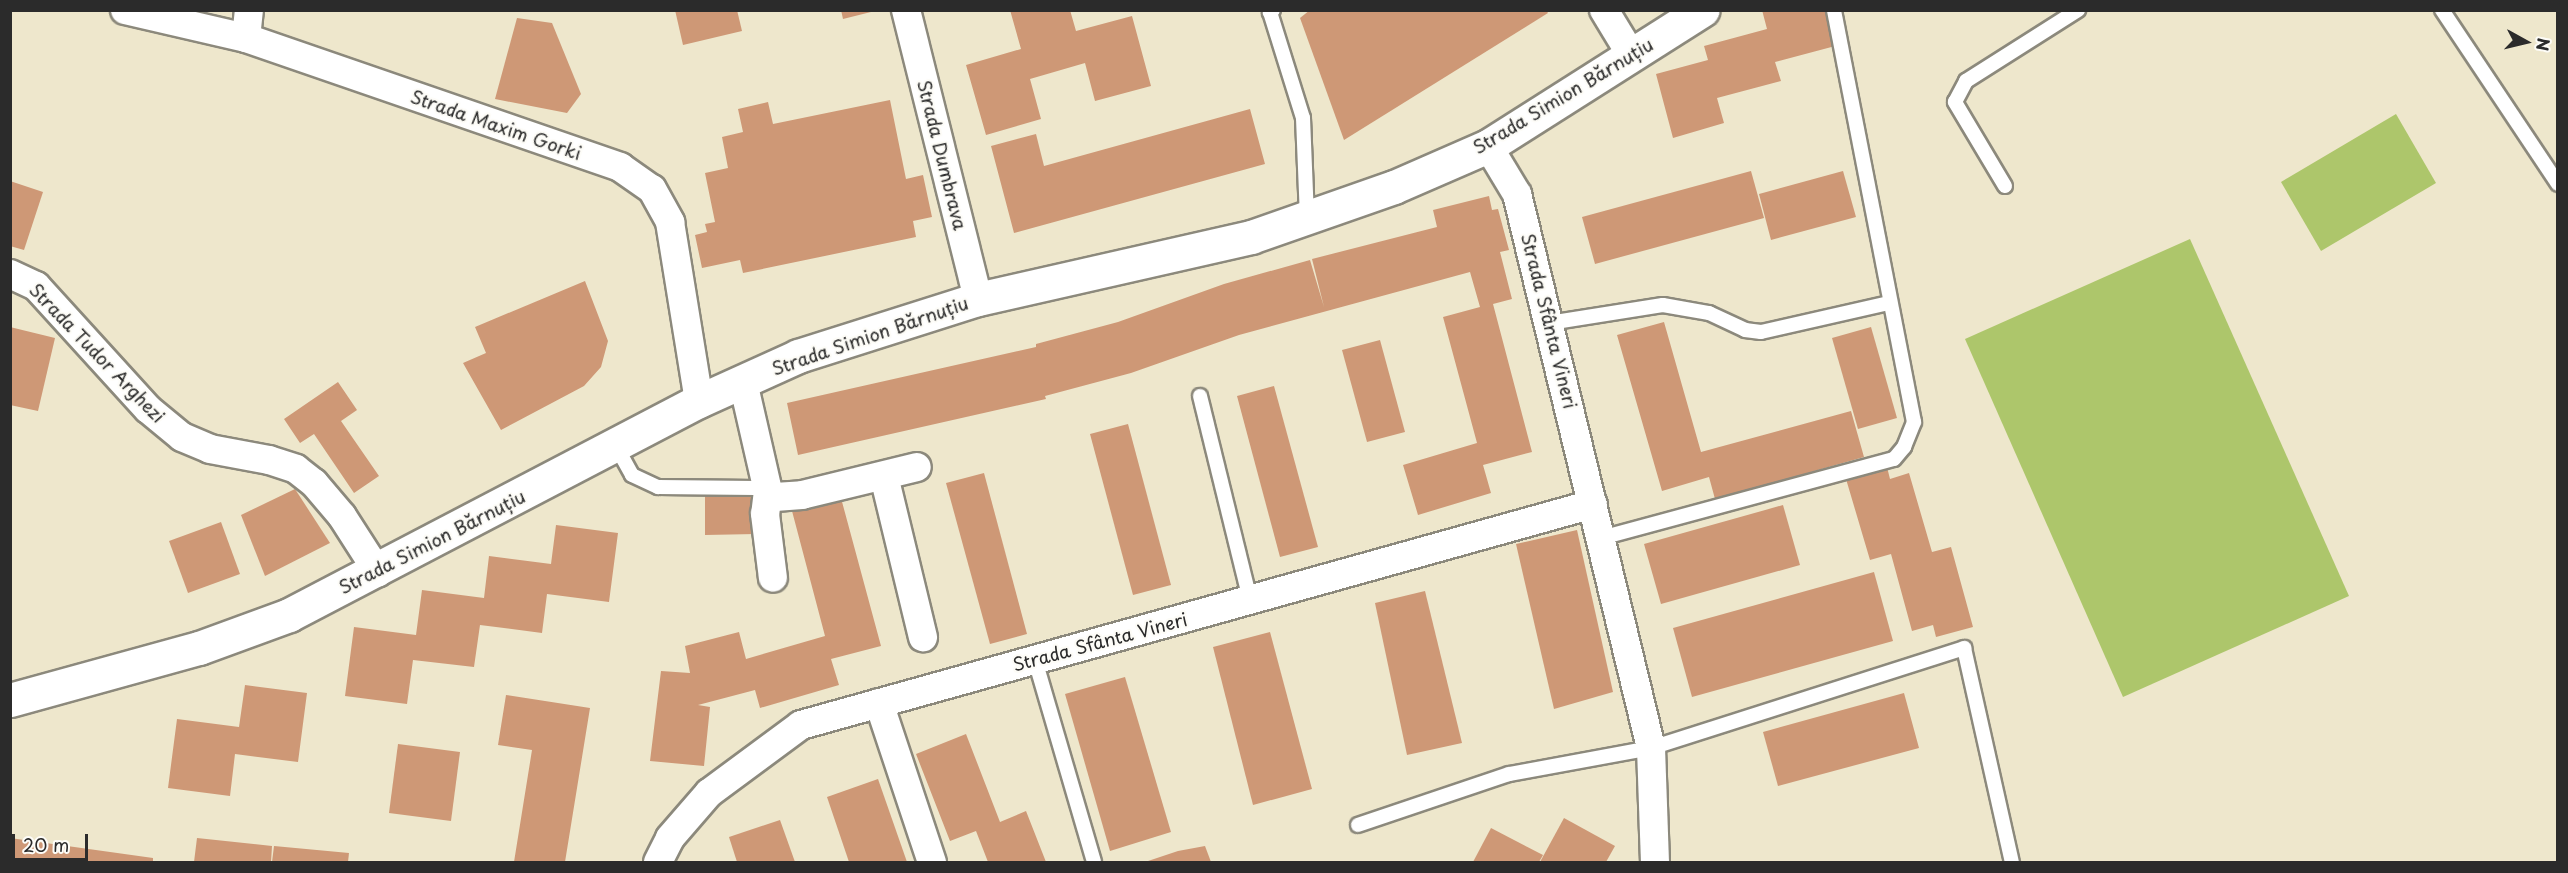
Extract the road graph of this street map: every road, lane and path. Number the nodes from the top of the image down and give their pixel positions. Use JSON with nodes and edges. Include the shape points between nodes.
{"nodes":[{"id":1,"x":125,"y":10,"type":"edge"},
{"id":2,"x":249,"y":10,"type":"edge"},
{"id":3,"x":906,"y":10,"type":"edge"},
{"id":4,"x":1273,"y":10,"type":"edge"},
{"id":5,"x":1604,"y":10,"type":"edge"},
{"id":6,"x":1702,"y":10,"type":"edge"},
{"id":7,"x":1834,"y":10,"type":"edge"},
{"id":8,"x":2078,"y":10,"type":"edge"},
{"id":9,"x":2442,"y":10,"type":"edge"},
{"id":10,"x":246,"y":38,"type":"junction"},
{"id":11,"x":1632,"y":56,"type":"junction"},
{"id":12,"x":1488,"y":146,"type":"junction"},
{"id":13,"x":2558,"y":184,"type":"edge"},
{"id":14,"x":2005,"y":186,"type":"dead end"},
{"id":15,"x":1307,"y":219,"type":"junction"},
{"id":16,"x":10,"y":274,"type":"edge"},
{"id":17,"x":978,"y":299,"type":"junction"},
{"id":18,"x":1889,"y":303,"type":"junction"},
{"id":19,"x":1549,"y":323,"type":"junction"},
{"id":20,"x":742,"y":382,"type":"junction"},
{"id":21,"x":1200,"y":396,"type":"dead end"},
{"id":22,"x":699,"y":401,"type":"junction"},
{"id":23,"x":616,"y":446,"type":"junction"},
{"id":24,"x":917,"y":468,"type":"dead end"},
{"id":25,"x":884,"y":476,"type":"junction"},
{"id":26,"x":766,"y":486,"type":"junction"},
{"id":27,"x":1593,"y":504,"type":"junction"},
{"id":28,"x":1601,"y":538,"type":"junction"},
{"id":29,"x":378,"y":572,"type":"junction"},
{"id":30,"x":772,"y":578,"type":"dead end"},
{"id":31,"x":1250,"y":600,"type":"junction"},
{"id":32,"x":923,"y":638,"type":"dead end"},
{"id":33,"x":1035,"y":660,"type":"junction"},
{"id":34,"x":10,"y":700,"type":"edge"},
{"id":35,"x":879,"y":703,"type":"junction"},
{"id":36,"x":1651,"y":748,"type":"junction"},
{"id":37,"x":1358,"y":825,"type":"dead end"},
{"id":38,"x":658,"y":862,"type":"edge"},
{"id":39,"x":932,"y":862,"type":"edge"},
{"id":40,"x":1094,"y":862,"type":"edge"},
{"id":41,"x":1655,"y":862,"type":"edge"},
{"id":42,"x":2012,"y":862,"type":"edge"}],
"edges":[{"from":1,"to":10,"type":"street","name":"Strada Maxim Gorki"},
{"from":2,"to":10,"type":"street"},
{"from":3,"to":17,"type":"street","name":"Strada Dumbrava"},
{"from":4,"to":15,"type":"lane","via":[[1270,12],[1303,118]]},
{"from":5,"to":11,"type":"street"},
{"from":6,"to":11,"type":"street","name":"Strada Simion Bărnuțiu"},
{"from":7,"to":18,"type":"lane"},
{"from":8,"to":14,"type":"lane","via":[[1966,81],[1955,102]]},
{"from":9,"to":13,"type":"lane"},
{"from":10,"to":22,"type":"street","name":"Strada Maxim Gorki","via":[[620,167],[651,189],[670,222]]},
{"from":11,"to":12,"type":"street","name":"Strada Simion Bărnuțiu"},
{"from":12,"to":15,"type":"street","name":"Strada Simion Bărnuțiu"},
{"from":12,"to":19,"type":"street","name":"Strada Sfânta Vineri","via":[[1517,194]]},
{"from":15,"to":17,"type":"street","name":"Strada Simion Bărnuțiu","via":[[1251,237]]},
{"from":16,"to":29,"type":"street","name":"Strada Tudor Arghezi","via":[[36,286],[148,409],[182,437],[210,449],[287,466],[314,483],[342,516]]},
{"from":17,"to":20,"type":"street","name":"Strada Simion Bărnuțiu","via":[[798,356]]},
{"from":18,"to":19,"type":"lane","via":[[1761,332],[1745,330],[1709,313],[1664,304]]},
{"from":18,"to":28,"type":"lane","via":[[1914,422],[1894,459]]},
{"from":19,"to":27,"type":"street","name":"Strada Sfânta Vineri"},
{"from":20,"to":22,"type":"street","name":"Strada Simion Bărnuțiu"},
{"from":20,"to":26,"type":"street"},
{"from":21,"to":31,"type":"lane"},
{"from":22,"to":23,"type":"street","name":"Strada Simion Bărnuțiu"},
{"from":23,"to":26,"type":"lane","via":[[632,475],[658,487]]},
{"from":23,"to":29,"type":"street","name":"Strada Simion Bărnuțiu"},
{"from":24,"to":25,"type":"street"},
{"from":25,"to":26,"type":"street","via":[[785,498]]},
{"from":25,"to":32,"type":"street"},
{"from":26,"to":30,"type":"street"},
{"from":27,"to":28,"type":"street","name":"Strada Sfânta Vineri"},
{"from":27,"to":31,"type":"street","name":"Strada Sfânta Vineri"},
{"from":28,"to":36,"type":"street","name":"Strada Sfânta Vineri"},
{"from":29,"to":34,"type":"street","name":"Strada Simion Bărnuțiu","via":[[289,615],[199,648]]},
{"from":31,"to":33,"type":"street","name":"Strada Sfânta Vineri"},
{"from":33,"to":35,"type":"street","name":"Strada Sfânta Vineri"},
{"from":33,"to":40,"type":"lane"},
{"from":35,"to":38,"type":"street","name":"Strada Sfânta Vineri","via":[[801,725],[709,793],[670,838]]},
{"from":35,"to":39,"type":"street"},
{"from":36,"to":37,"type":"lane","via":[[1509,774]]},
{"from":36,"to":41,"type":"street","name":"Strada Sfânta Vineri"},
{"from":36,"to":42,"type":"lane","via":[[1964,648]]}]}
